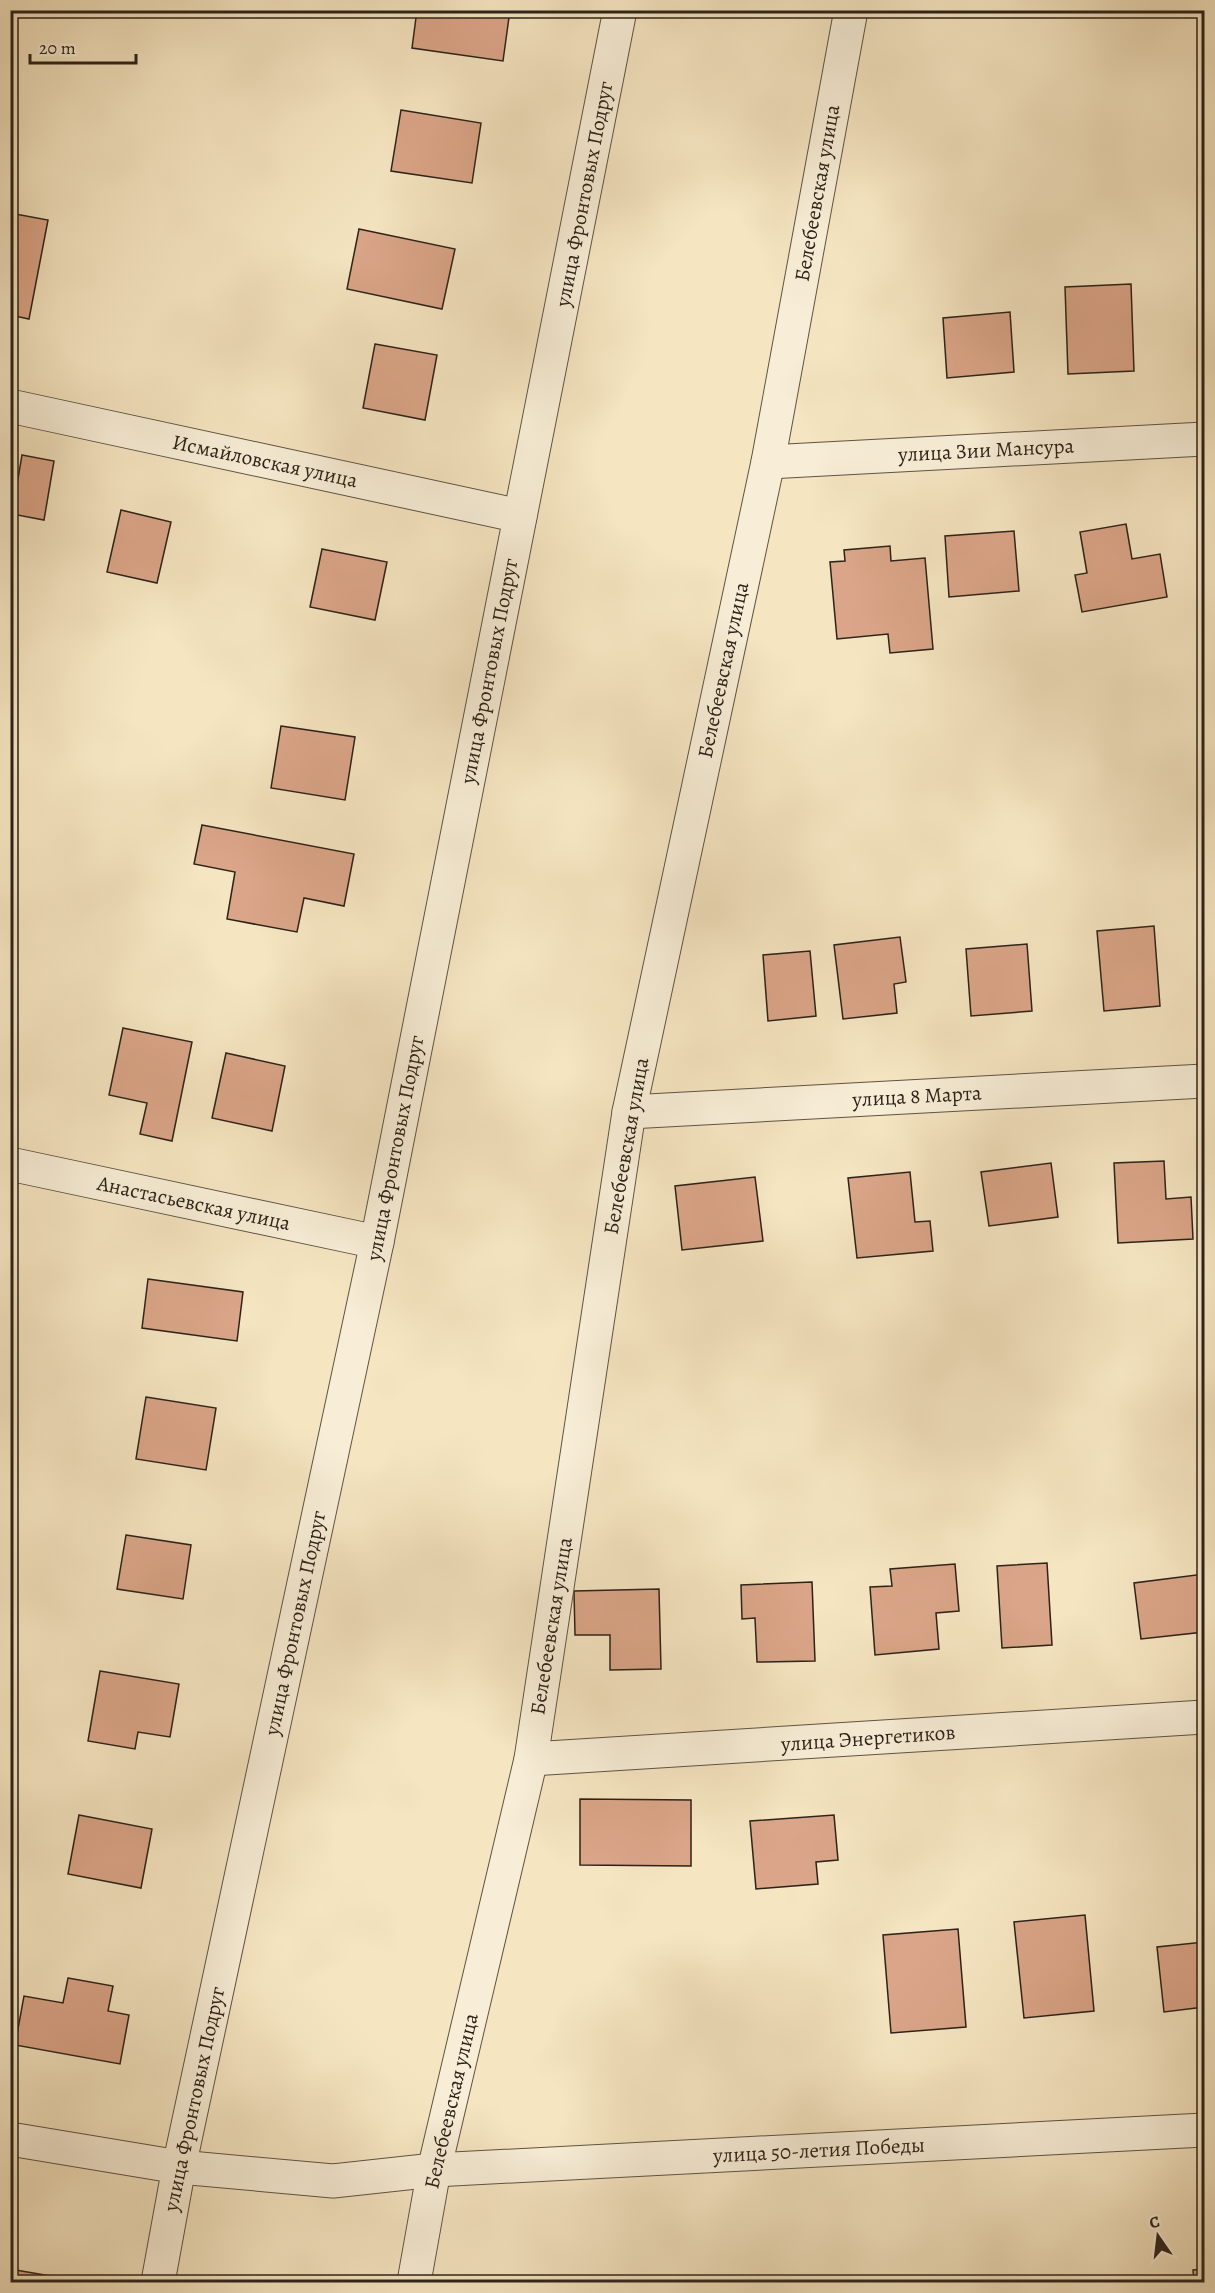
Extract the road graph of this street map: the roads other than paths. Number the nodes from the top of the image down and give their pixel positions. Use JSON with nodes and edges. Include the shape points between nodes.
{"nodes":[{"id":1,"x":620,"y":10,"type":"edge"},
{"id":2,"x":851,"y":10,"type":"edge"},
{"id":3,"x":10,"y":406,"type":"edge"},
{"id":4,"x":1204,"y":439,"type":"edge"},
{"id":5,"x":768,"y":462,"type":"junction"},
{"id":6,"x":520,"y":516,"type":"junction"},
{"id":7,"x":1204,"y":1081,"type":"edge"},
{"id":8,"x":629,"y":1112,"type":"junction"},
{"id":9,"x":10,"y":1164,"type":"edge"},
{"id":10,"x":377,"y":1242,"type":"junction"},
{"id":11,"x":1204,"y":1717,"type":"edge"},
{"id":12,"x":531,"y":1760,"type":"junction"},
{"id":13,"x":1204,"y":2130,"type":"edge"},
{"id":14,"x":10,"y":2139,"type":"edge"},
{"id":15,"x":179,"y":2168,"type":"junction"},
{"id":16,"x":434,"y":2170,"type":"junction"},
{"id":17,"x":158,"y":2283,"type":"edge"},
{"id":18,"x":414,"y":2283,"type":"edge"}],
"edges":[{"from":1,"to":6,"type":"street","name":"улица Фронтовых Подруг"},
{"from":2,"to":5,"type":"street","name":"Белебеевская улица"},
{"from":3,"to":6,"type":"street","name":"Исмайловская улица"},
{"from":4,"to":5,"type":"street","name":"улица Зии Мансура"},
{"from":5,"to":8,"type":"street","name":"Белебеевская улица"},
{"from":6,"to":10,"type":"street","name":"улица Фронтовых Подруг"},
{"from":7,"to":8,"type":"street","name":"улица 8 Марта"},
{"from":8,"to":12,"type":"street","name":"Белебеевская улица"},
{"from":9,"to":10,"type":"street","name":"Анастасьевская улица"},
{"from":10,"to":15,"type":"street","name":"улица Фронтовых Подруг"},
{"from":11,"to":12,"type":"street","name":"улица Энергетиков"},
{"from":12,"to":16,"type":"street","name":"Белебеевская улица"},
{"from":13,"to":16,"type":"street","name":"улица 50-летия Победы"},
{"from":14,"to":15,"type":"street","name":"улица 50-летия Победы"},
{"from":15,"to":16,"type":"street","name":"улица 50-летия Победы","via":[[333,2181]]},
{"from":15,"to":17,"type":"street","name":"улица Фронтовых Подруг"},
{"from":16,"to":18,"type":"street","name":"Белебеевская улица"}]}
